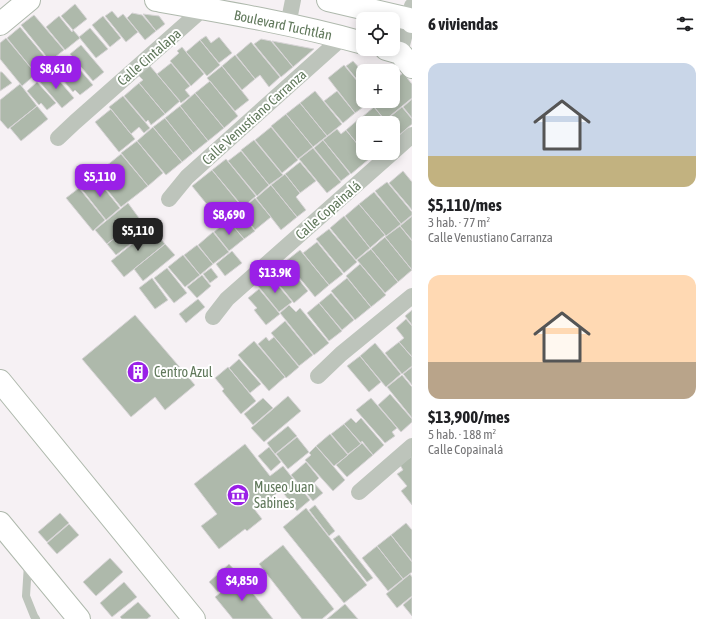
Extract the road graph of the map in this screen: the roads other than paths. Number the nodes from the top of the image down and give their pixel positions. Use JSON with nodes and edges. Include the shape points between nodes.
{"nodes":[{"id":1,"x":29,"y":0,"type":"edge"},
{"id":2,"x":156,"y":0,"type":"edge"},
{"id":3,"x":293,"y":0,"type":"edge"},
{"id":4,"x":328,"y":0,"type":"edge"},
{"id":5,"x":204,"y":8,"type":"junction"},
{"id":6,"x":411,"y":17,"type":"edge"},
{"id":7,"x":0,"y":24,"type":"edge"},
{"id":8,"x":288,"y":25,"type":"junction"},
{"id":9,"x":353,"y":40,"type":"edge"},
{"id":10,"x":400,"y":56,"type":"edge"},
{"id":11,"x":412,"y":135,"type":"edge"},
{"id":12,"x":58,"y":138,"type":"dead end"},
{"id":13,"x":400,"y":146,"type":"edge"},
{"id":14,"x":384,"y":160,"type":"edge"},
{"id":15,"x":169,"y":199,"type":"dead end"},
{"id":16,"x":412,"y":296,"type":"edge"},
{"id":17,"x":212,"y":317,"type":"dead end"},
{"id":18,"x":318,"y":376,"type":"dead end"},
{"id":19,"x":0,"y":381,"type":"edge"},
{"id":20,"x":412,"y":446,"type":"edge"},
{"id":21,"x":359,"y":492,"type":"dead end"},
{"id":22,"x":0,"y":523,"type":"edge"},
{"id":23,"x":28,"y":558,"type":"junction"},
{"id":24,"x":36,"y":619,"type":"edge"},
{"id":25,"x":79,"y":619,"type":"edge"},
{"id":26,"x":194,"y":619,"type":"edge"}],
"edges":[{"from":1,"to":7,"type":"street"},
{"from":2,"to":5,"type":"street","name":"Boulevard Tuchtlán"},
{"from":3,"to":8,"type":"street"},
{"from":4,"to":6,"type":"street"},
{"from":5,"to":8,"type":"street","name":"Boulevard Tuchtlán"},
{"from":5,"to":12,"type":"street","name":"Calle Cintalapa"},
{"from":6,"to":10,"type":"street"},
{"from":8,"to":9,"type":"street","name":"Boulevard Tuchtlán"},
{"from":9,"to":15,"type":"street","name":"Calle Venustiano Carranza","via":[[187,177]]},
{"from":11,"to":13,"type":"street","name":"Calle Copainalá"},
{"from":14,"to":17,"type":"street","name":"Calle Copainalá","via":[[227,299]]},
{"from":16,"to":18,"type":"street"},
{"from":19,"to":26,"type":"street"},
{"from":20,"to":21,"type":"street"},
{"from":22,"to":23,"type":"street"},
{"from":23,"to":24,"type":"lane","via":[[26,596]]},
{"from":23,"to":25,"type":"street"}]}
